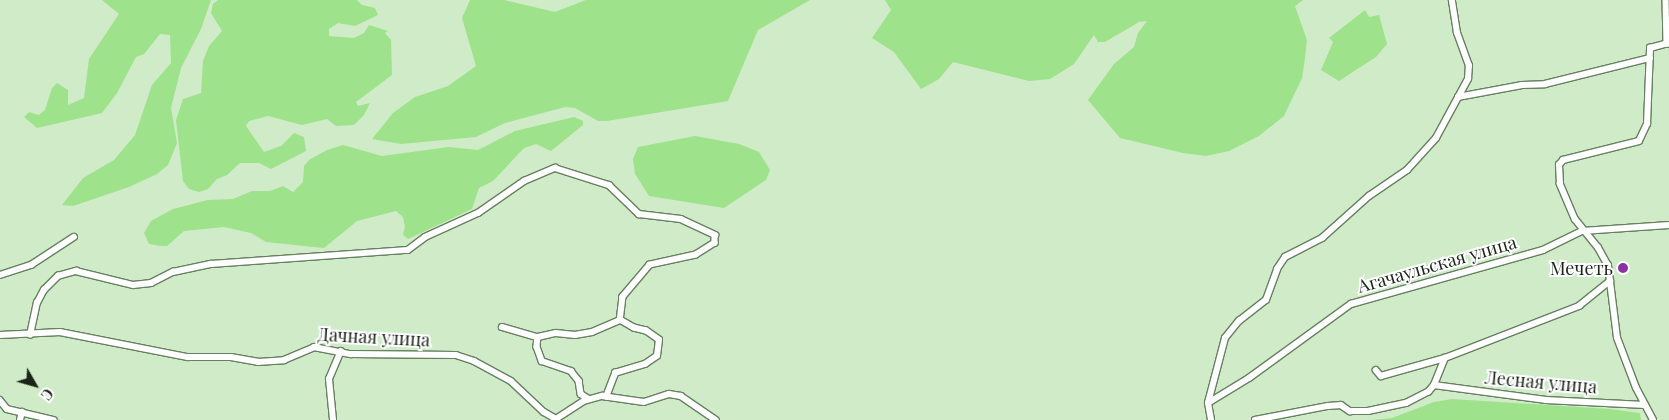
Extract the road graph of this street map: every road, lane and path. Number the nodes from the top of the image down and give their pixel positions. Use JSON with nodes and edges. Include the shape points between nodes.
{"nodes":[{"id":1,"x":1452,"y":0,"type":"edge"},
{"id":2,"x":1666,"y":0,"type":"edge"},
{"id":3,"x":1668,"y":44,"type":"edge"},
{"id":4,"x":1650,"y":58,"type":"junction"},
{"id":5,"x":1458,"y":97,"type":"junction"},
{"id":6,"x":1669,"y":225,"type":"edge"},
{"id":7,"x":1582,"y":231,"type":"junction"},
{"id":8,"x":74,"y":237,"type":"dead end"},
{"id":9,"x":0,"y":275,"type":"edge"},
{"id":10,"x":1610,"y":281,"type":"junction"},
{"id":11,"x":620,"y":320,"type":"junction"},
{"id":12,"x":502,"y":327,"type":"dead end"},
{"id":13,"x":0,"y":335,"type":"edge"},
{"id":14,"x":30,"y":335,"type":"junction"},
{"id":15,"x":538,"y":337,"type":"junction"},
{"id":16,"x":341,"y":351,"type":"junction"},
{"id":17,"x":1445,"y":358,"type":"junction"},
{"id":18,"x":1376,"y":370,"type":"dead end"},
{"id":19,"x":1434,"y":385,"type":"junction"},
{"id":20,"x":606,"y":397,"type":"junction"},
{"id":21,"x":589,"y":399,"type":"junction"},
{"id":22,"x":0,"y":400,"type":"edge"},
{"id":23,"x":1208,"y":403,"type":"junction"},
{"id":24,"x":1645,"y":404,"type":"junction"},
{"id":25,"x":1350,"y":411,"type":"junction"},
{"id":26,"x":22,"y":412,"type":"junction"},
{"id":27,"x":556,"y":419,"type":"edge"},
{"id":28,"x":20,"y":420,"type":"edge"},
{"id":29,"x":54,"y":420,"type":"edge"},
{"id":30,"x":333,"y":420,"type":"edge"},
{"id":31,"x":716,"y":420,"type":"edge"},
{"id":32,"x":1211,"y":420,"type":"edge"},
{"id":33,"x":1255,"y":420,"type":"edge"},
{"id":34,"x":1352,"y":420,"type":"edge"},
{"id":35,"x":1654,"y":420,"type":"edge"}],
"edges":[{"from":1,"to":5,"type":"street","via":[[1456,33],[1469,66],[1468,79]]},
{"from":2,"to":3,"type":"street"},
{"from":3,"to":4,"type":"street","via":[[1652,46]]},
{"from":4,"to":5,"type":"street","via":[[1546,84],[1522,85]]},
{"from":4,"to":7,"type":"street","via":[[1643,136],[1633,144],[1563,160],[1559,165],[1560,184]]},
{"from":5,"to":23,"type":"street","via":[[1436,138],[1416,162],[1362,202],[1322,238],[1285,257],[1266,300],[1239,321],[1225,338]]},
{"from":6,"to":7,"type":"street","name":"Агачаульская улица"},
{"from":7,"to":10,"type":"street","via":[[1598,248],[1608,266]]},
{"from":7,"to":23,"type":"street","name":"Агачаульская улица","via":[[1543,250],[1351,304]]},
{"from":8,"to":9,"type":"street","via":[[31,265]]},
{"from":10,"to":17,"type":"street","via":[[1579,306]]},
{"from":10,"to":24,"type":"street","via":[[1617,338]]},
{"from":11,"to":14,"type":"street","via":[[623,297],[650,265],[701,253],[715,243],[715,235],[681,219],[639,214],[609,185],[555,168],[514,187],[478,213],[425,237],[408,250],[211,264],[173,272],[151,283],[133,285],[76,271],[58,276],[44,290],[37,304]]},
{"from":11,"to":15,"type":"street","via":[[592,332]]},
{"from":11,"to":20,"type":"street","via":[[646,330],[659,340],[657,356],[645,364],[615,373]]},
{"from":12,"to":15,"type":"street"},
{"from":13,"to":14,"type":"street","name":"Дачная улица"},
{"from":14,"to":16,"type":"street","name":"Дачная улица","via":[[60,332],[188,357],[231,357],[258,362],[284,360],[314,347]]},
{"from":15,"to":21,"type":"street","via":[[537,347],[542,360],[571,371],[579,381],[581,394]]},
{"from":16,"to":27,"type":"street","name":"Дачная улица","via":[[433,358],[456,355],[474,360],[522,388],[544,412]]},
{"from":16,"to":30,"type":"street","via":[[329,379]]},
{"from":17,"to":18,"type":"street","via":[[1381,376]]},
{"from":17,"to":19,"type":"street"},
{"from":19,"to":24,"type":"street","name":"Лесная улица","via":[[1546,400]]},
{"from":19,"to":25,"type":"street","via":[[1420,397],[1392,408]]},
{"from":20,"to":21,"type":"street","name":"Дачная улица"},
{"from":20,"to":31,"type":"street","name":"Дачная улица","via":[[644,402],[669,394],[681,396]]},
{"from":21,"to":27,"type":"street","name":"Дачная улица"},
{"from":22,"to":26,"type":"street","via":[[7,409]]},
{"from":23,"to":32,"type":"street"},
{"from":24,"to":35,"type":"street"},
{"from":25,"to":33,"type":"street","via":[[1341,405],[1328,406]]},
{"from":25,"to":34,"type":"street"},
{"from":26,"to":28,"type":"street"},
{"from":26,"to":29,"type":"street"}]}
